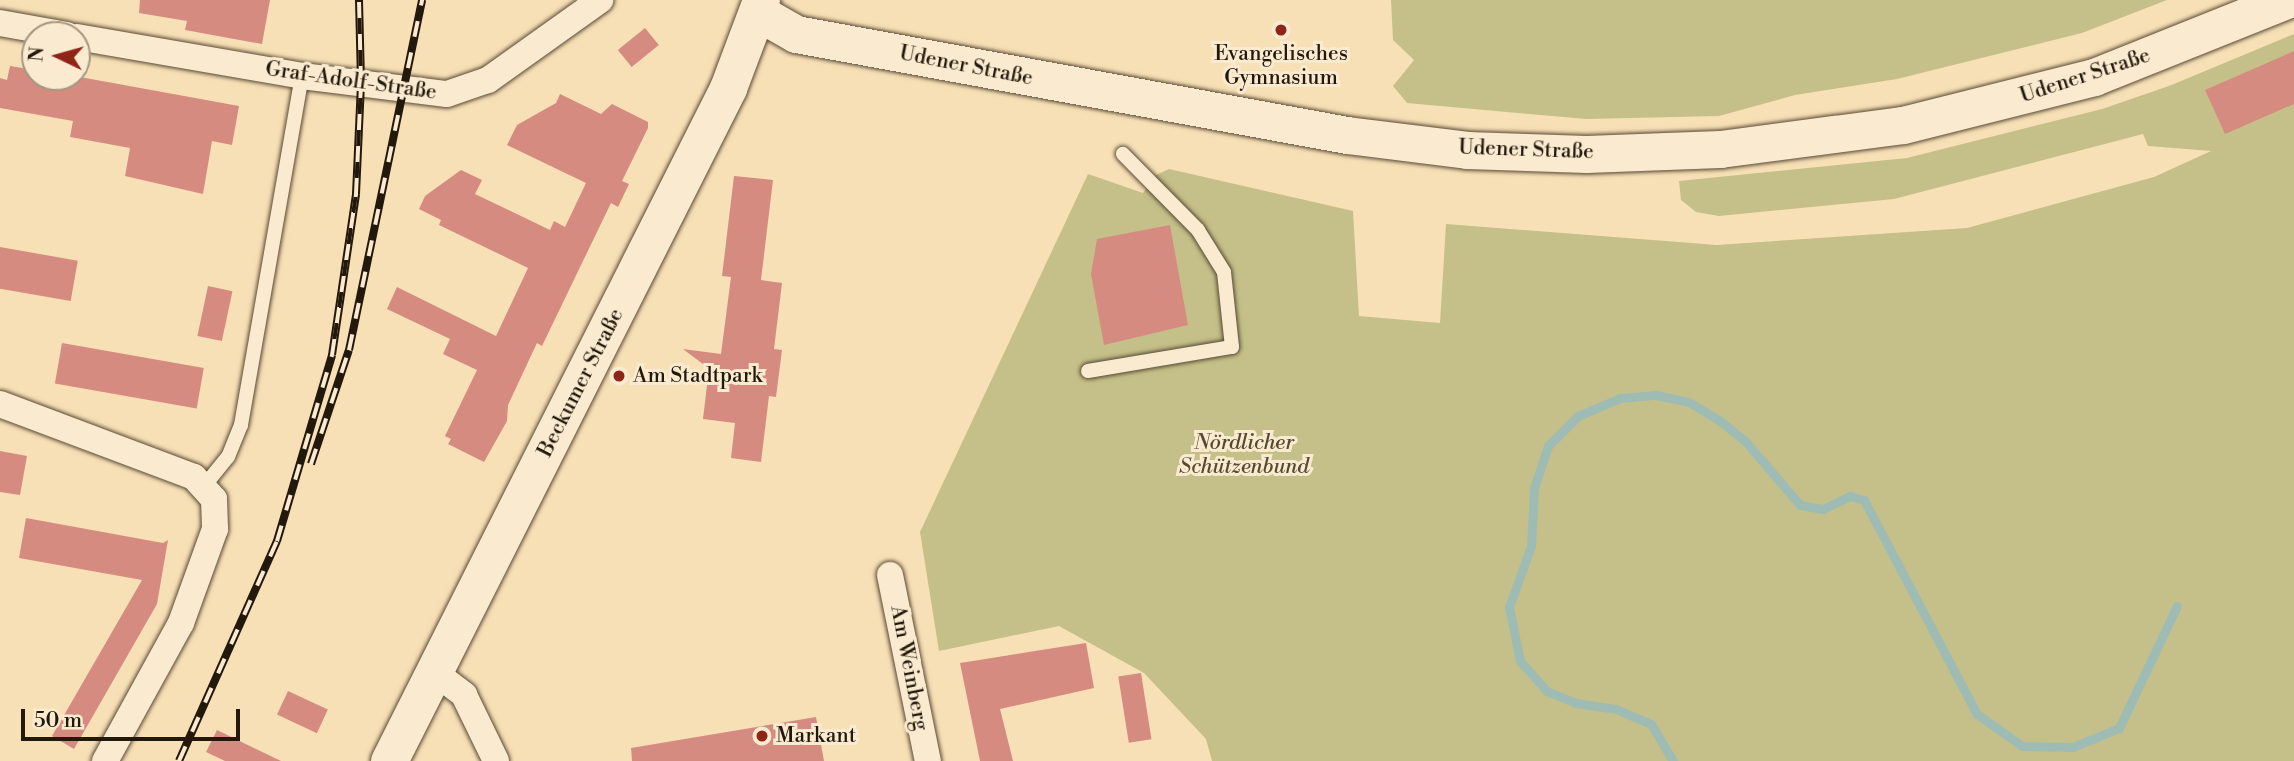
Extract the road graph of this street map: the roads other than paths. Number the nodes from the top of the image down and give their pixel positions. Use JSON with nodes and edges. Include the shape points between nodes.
{"nodes":[{"id":1,"x":600,"y":0,"type":"edge"},
{"id":2,"x":2287,"y":0,"type":"edge"},
{"id":3,"x":752,"y":4,"type":"edge"},
{"id":4,"x":0,"y":23,"type":"edge"},
{"id":5,"x":21,"y":27,"type":"edge"},
{"id":6,"x":91,"y":39,"type":"edge"},
{"id":7,"x":302,"y":76,"type":"junction"},
{"id":8,"x":1123,"y":154,"type":"dead end"},
{"id":9,"x":1088,"y":371,"type":"dead end"},
{"id":10,"x":0,"y":404,"type":"edge"},
{"id":11,"x":205,"y":485,"type":"junction"},
{"id":12,"x":890,"y":575,"type":"dead end"},
{"id":13,"x":434,"y":672,"type":"junction"},
{"id":14,"x":105,"y":761,"type":"edge"},
{"id":15,"x":389,"y":761,"type":"edge"},
{"id":16,"x":496,"y":761,"type":"edge"},
{"id":17,"x":928,"y":761,"type":"edge"}],
"edges":[{"from":1,"to":7,"type":"street","name":"Graf-Adolf-Straße","via":[[488,80],[447,93]]},
{"from":2,"to":3,"type":"main road","name":"Udener Straße","via":[[2094,77],[1903,125],[1720,149],[1586,154],[1467,150],[1347,135],[796,34]]},
{"from":3,"to":13,"type":"main road","name":"Beckumer Straße","via":[[722,100]]},
{"from":4,"to":5,"type":"street"},
{"from":6,"to":7,"type":"street","name":"Graf-Adolf-Straße"},
{"from":7,"to":11,"type":"lane","via":[[241,425],[228,457]]},
{"from":8,"to":9,"type":"lane","via":[[1198,230],[1224,272],[1232,347]]},
{"from":10,"to":11,"type":"street"},
{"from":11,"to":14,"type":"street","via":[[214,499],[215,529],[186,612]]},
{"from":12,"to":17,"type":"street","name":"Am Weinberg"},
{"from":13,"to":15,"type":"main road","name":"Beckumer Straße"},
{"from":13,"to":16,"type":"street","via":[[464,695]]}]}
